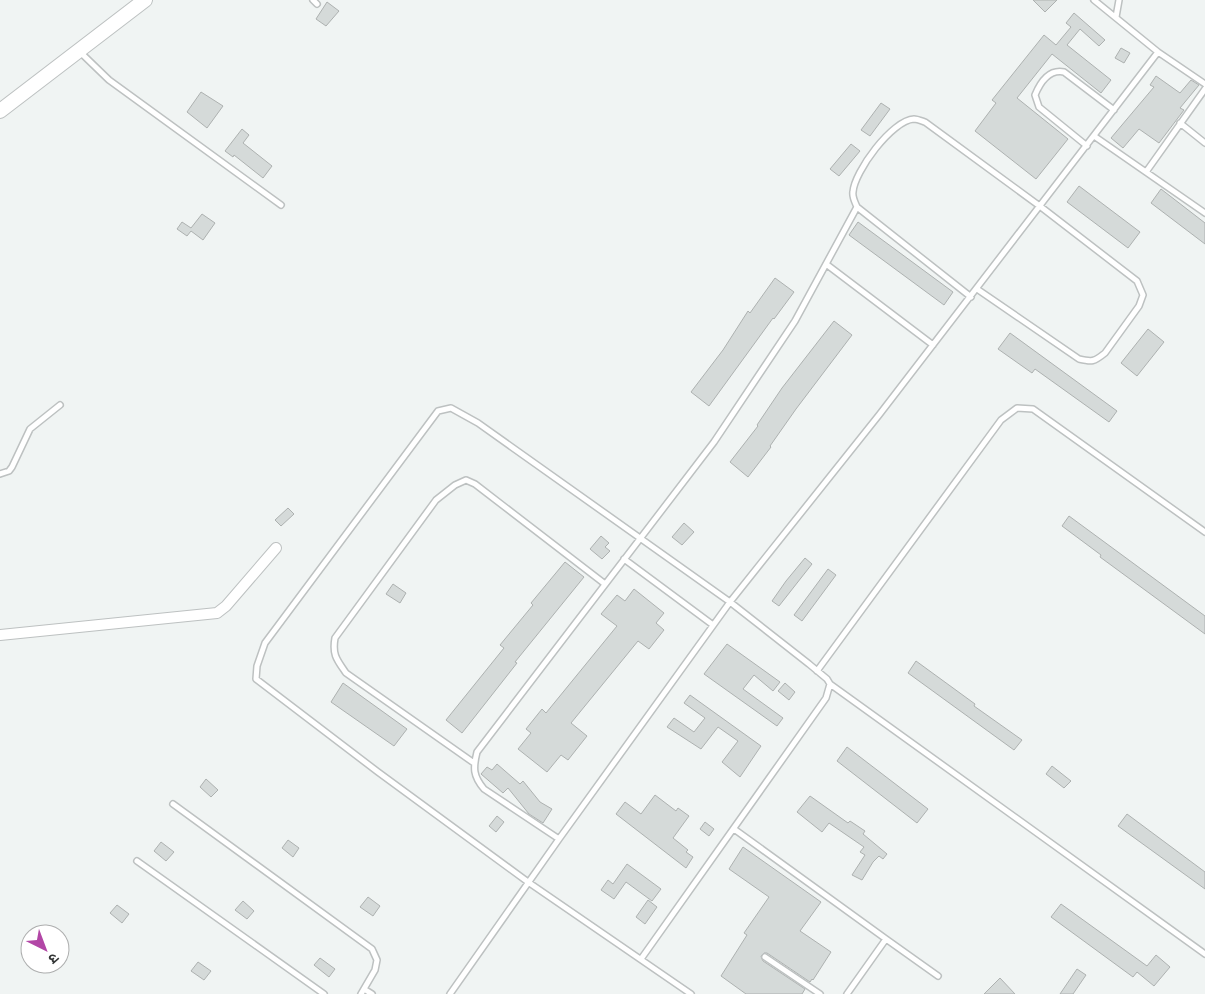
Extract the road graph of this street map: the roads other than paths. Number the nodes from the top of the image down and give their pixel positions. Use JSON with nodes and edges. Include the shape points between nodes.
{"nodes":[{"id":1,"x":146,"y":0,"type":"edge"},
{"id":2,"x":1094,"y":0,"type":"edge"},
{"id":3,"x":1119,"y":0,"type":"edge"},
{"id":4,"x":1116,"y":17,"type":"junction"},
{"id":5,"x":79,"y":51,"type":"junction"},
{"id":6,"x":1158,"y":52,"type":"junction"},
{"id":7,"x":1205,"y":84,"type":"edge"},
{"id":8,"x":1205,"y":89,"type":"edge"},
{"id":9,"x":1114,"y":110,"type":"junction"},
{"id":10,"x":0,"y":111,"type":"edge"},
{"id":11,"x":1180,"y":123,"type":"junction"},
{"id":12,"x":1094,"y":136,"type":"junction"},
{"id":13,"x":1205,"y":143,"type":"edge"},
{"id":14,"x":1087,"y":146,"type":"junction"},
{"id":15,"x":1146,"y":172,"type":"junction"},
{"id":16,"x":281,"y":205,"type":"dead end"},
{"id":17,"x":857,"y":207,"type":"junction"},
{"id":18,"x":1040,"y":207,"type":"junction"},
{"id":19,"x":1205,"y":214,"type":"edge"},
{"id":20,"x":826,"y":264,"type":"junction"},
{"id":21,"x":977,"y":288,"type":"junction"},
{"id":22,"x":970,"y":297,"type":"junction"},
{"id":23,"x":933,"y":345,"type":"junction"},
{"id":24,"x":60,"y":405,"type":"dead end"},
{"id":25,"x":0,"y":474,"type":"edge"},
{"id":26,"x":1205,"y":532,"type":"edge"},
{"id":27,"x":641,"y":538,"type":"junction"},
{"id":28,"x":276,"y":548,"type":"dead end"},
{"id":29,"x":624,"y":559,"type":"junction"},
{"id":30,"x":605,"y":584,"type":"junction"},
{"id":31,"x":730,"y":602,"type":"junction"},
{"id":32,"x":713,"y":625,"type":"junction"},
{"id":33,"x":0,"y":635,"type":"edge"},
{"id":34,"x":817,"y":671,"type":"junction"},
{"id":35,"x":830,"y":684,"type":"junction"},
{"id":36,"x":474,"y":763,"type":"junction"},
{"id":37,"x":173,"y":804,"type":"dead end"},
{"id":38,"x":734,"y":829,"type":"junction"},
{"id":39,"x":559,"y":839,"type":"junction"},
{"id":40,"x":137,"y":861,"type":"dead end"},
{"id":41,"x":528,"y":882,"type":"junction"},
{"id":42,"x":886,"y":939,"type":"junction"},
{"id":43,"x":1205,"y":954,"type":"edge"},
{"id":44,"x":765,"y":957,"type":"dead end"},
{"id":45,"x":641,"y":959,"type":"junction"},
{"id":46,"x":938,"y":976,"type":"dead end"},
{"id":47,"x":364,"y":989,"type":"junction"},
{"id":48,"x":324,"y":994,"type":"edge"},
{"id":49,"x":361,"y":994,"type":"edge"},
{"id":50,"x":372,"y":994,"type":"edge"},
{"id":51,"x":450,"y":994,"type":"edge"},
{"id":52,"x":691,"y":994,"type":"edge"},
{"id":53,"x":820,"y":994,"type":"edge"},
{"id":54,"x":847,"y":994,"type":"edge"}],
"edges":[{"from":1,"to":5,"type":"street"},
{"from":2,"to":4,"type":"lane"},
{"from":3,"to":4,"type":"lane"},
{"from":4,"to":6,"type":"lane"},
{"from":5,"to":10,"type":"street"},
{"from":5,"to":16,"type":"lane","via":[[116,85]]},
{"from":6,"to":7,"type":"lane"},
{"from":6,"to":9,"type":"lane"},
{"from":8,"to":11,"type":"lane"},
{"from":9,"to":12,"type":"lane"},
{"from":9,"to":14,"type":"lane","via":[[1064,72],[1049,74],[1039,85],[1035,95],[1039,107]]},
{"from":11,"to":13,"type":"lane"},
{"from":11,"to":15,"type":"lane"},
{"from":12,"to":14,"type":"lane"},
{"from":12,"to":15,"type":"lane"},
{"from":14,"to":18,"type":"lane"},
{"from":15,"to":19,"type":"lane"},
{"from":17,"to":18,"type":"lane","via":[[852,194],[860,170],[886,137],[902,123],[914,119],[925,122]]},
{"from":17,"to":20,"type":"lane"},
{"from":17,"to":22,"type":"lane"},
{"from":18,"to":21,"type":"lane"},
{"from":18,"to":21,"type":"lane","via":[[1137,281],[1140,287],[1143,295],[1139,306],[1105,353],[1091,362],[1078,360]]},
{"from":20,"to":23,"type":"lane"},
{"from":20,"to":27,"type":"lane","via":[[795,321],[750,391]]},
{"from":21,"to":22,"type":"lane"},
{"from":22,"to":23,"type":"lane"},
{"from":23,"to":31,"type":"lane"},
{"from":24,"to":25,"type":"lane","via":[[30,429],[12,467]]},
{"from":26,"to":34,"type":"lane","via":[[1033,409],[1017,408],[1001,420]]},
{"from":27,"to":29,"type":"lane"},
{"from":27,"to":31,"type":"lane"},
{"from":27,"to":41,"type":"lane","via":[[478,423],[451,408],[438,411],[265,643],[257,666],[256,679]]},
{"from":28,"to":33,"type":"street","via":[[217,613]]},
{"from":29,"to":30,"type":"lane"},
{"from":29,"to":32,"type":"lane"},
{"from":30,"to":36,"type":"lane","via":[[477,752]]},
{"from":30,"to":36,"type":"lane","via":[[466,480],[436,500],[335,638],[333,650],[346,673]]},
{"from":31,"to":32,"type":"lane"},
{"from":31,"to":34,"type":"lane"},
{"from":32,"to":39,"type":"lane"},
{"from":34,"to":35,"type":"lane"},
{"from":35,"to":38,"type":"lane","via":[[826,698]]},
{"from":35,"to":43,"type":"lane"},
{"from":36,"to":39,"type":"lane","via":[[476,780],[484,789]]},
{"from":37,"to":47,"type":"lane","via":[[372,949],[377,960],[375,970]]},
{"from":38,"to":42,"type":"lane"},
{"from":38,"to":45,"type":"lane"},
{"from":39,"to":41,"type":"lane"},
{"from":40,"to":48,"type":"lane"},
{"from":41,"to":45,"type":"lane"},
{"from":41,"to":51,"type":"lane"},
{"from":42,"to":46,"type":"lane"},
{"from":42,"to":54,"type":"lane"},
{"from":44,"to":53,"type":"lane"},
{"from":45,"to":52,"type":"lane"},
{"from":47,"to":49,"type":"lane"},
{"from":47,"to":50,"type":"lane"}]}
